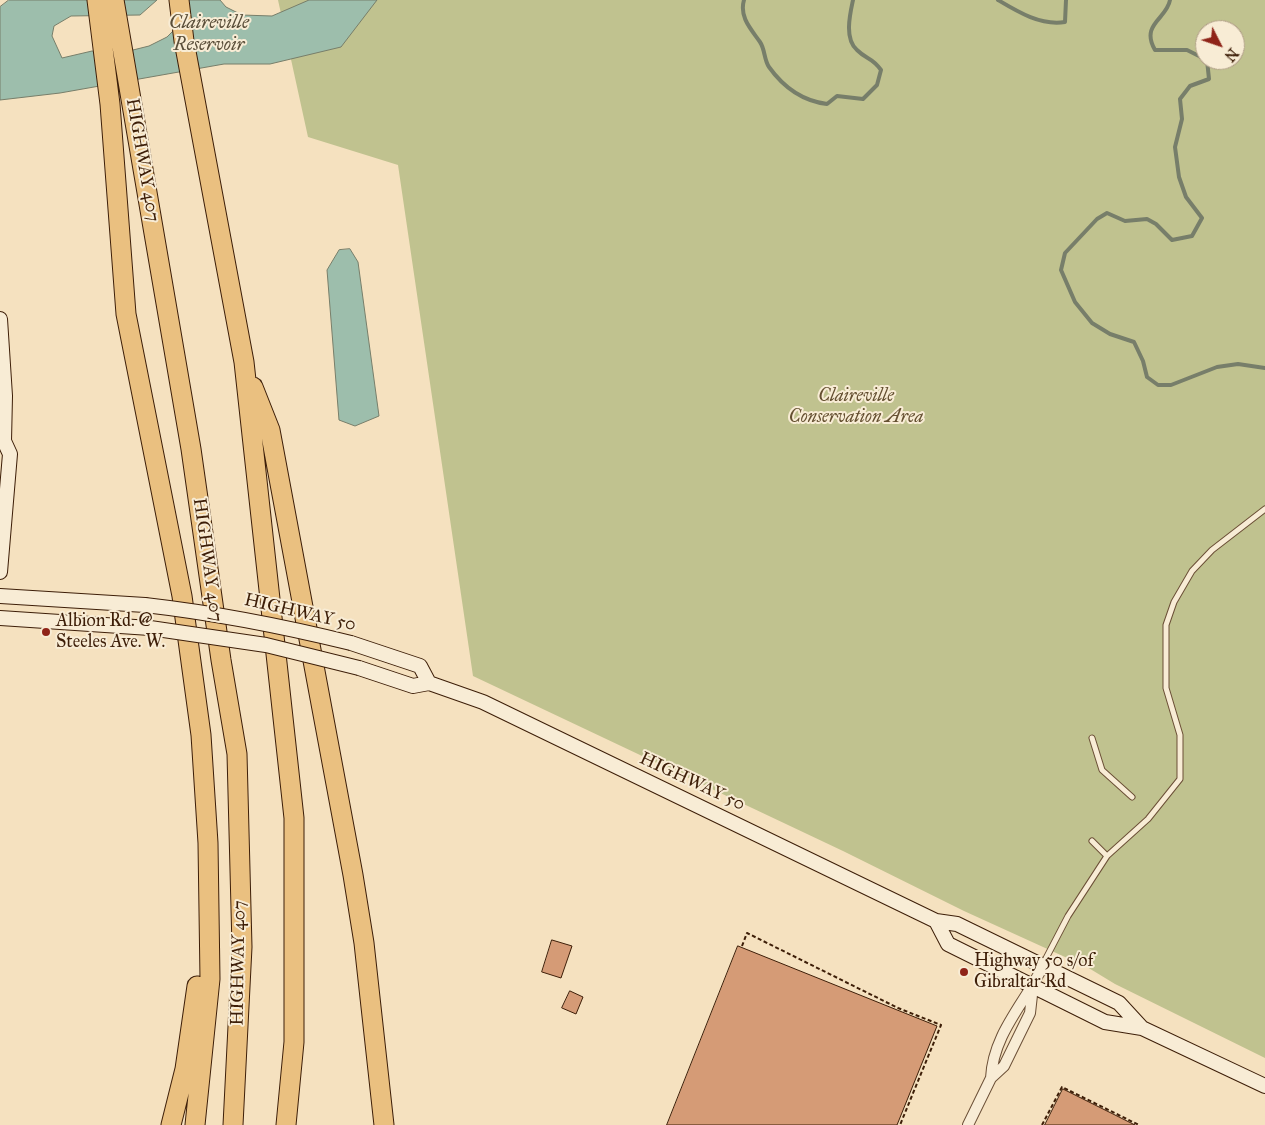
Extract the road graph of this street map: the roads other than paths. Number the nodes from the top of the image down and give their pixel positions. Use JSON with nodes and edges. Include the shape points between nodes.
{"nodes":[{"id":1,"x":98,"y":0,"type":"edge"},
{"id":2,"x":114,"y":0,"type":"edge"},
{"id":3,"x":179,"y":0,"type":"edge"},
{"id":4,"x":0,"y":319,"type":"edge"},
{"id":5,"x":244,"y":362,"type":"junction"},
{"id":6,"x":2,"y":442,"type":"edge"},
{"id":7,"x":1265,"y":509,"type":"edge"},
{"id":8,"x":0,"y":572,"type":"edge"},
{"id":9,"x":0,"y":596,"type":"edge"},
{"id":10,"x":0,"y":618,"type":"edge"},
{"id":11,"x":429,"y":683,"type":"junction"},
{"id":12,"x":1092,"y":738,"type":"dead end"},
{"id":13,"x":1132,"y":797,"type":"dead end"},
{"id":14,"x":1092,"y":840,"type":"dead end"},
{"id":15,"x":1107,"y":856,"type":"junction"},
{"id":16,"x":936,"y":920,"type":"junction"},
{"id":17,"x":208,"y":946,"type":"junction"},
{"id":18,"x":1043,"y":966,"type":"junction"},
{"id":19,"x":1033,"y":986,"type":"junction"},
{"id":20,"x":1142,"y":1028,"type":"junction"},
{"id":21,"x":1265,"y":1086,"type":"edge"},
{"id":22,"x":171,"y":1125,"type":"edge"},
{"id":23,"x":195,"y":1125,"type":"edge"},
{"id":24,"x":233,"y":1125,"type":"edge"},
{"id":25,"x":286,"y":1125,"type":"edge"},
{"id":26,"x":384,"y":1125,"type":"edge"},
{"id":27,"x":968,"y":1125,"type":"edge"}],
"edges":[{"from":1,"to":17,"type":"highway","via":[[110,104],[126,314],[182,596],[201,734],[208,843]]},
{"from":2,"to":24,"type":"highway","name":"HIGHWAY 407","via":[[191,449],[237,754],[242,947]]},
{"from":3,"to":5,"type":"highway"},
{"from":4,"to":6,"type":"main road","via":[[5,396]]},
{"from":5,"to":25,"type":"highway","via":[[294,818],[294,1042]]},
{"from":5,"to":26,"type":"highway","via":[[270,430],[349,855],[364,943]]},
{"from":6,"to":8,"type":"main road","via":[[10,454]]},
{"from":7,"to":15,"type":"lane","via":[[1212,550],[1192,571],[1174,602],[1166,625],[1166,688],[1180,735],[1180,779],[1148,819]]},
{"from":9,"to":11,"type":"main road","name":"HIGHWAY 50","bridge":true,"via":[[209,612],[268,623],[351,643],[420,666]]},
{"from":10,"to":11,"type":"main road","name":"HIGHWAY 50","bridge":true,"via":[[150,628],[266,645],[358,668],[413,686]]},
{"from":11,"to":16,"type":"main road","name":"HIGHWAY 50","via":[[483,702]]},
{"from":12,"to":13,"type":"lane","via":[[1102,770]]},
{"from":14,"to":15,"type":"lane"},
{"from":15,"to":18,"type":"lane","via":[[1068,916]]},
{"from":16,"to":18,"type":"main road","name":"HIGHWAY 50","via":[[958,924]]},
{"from":16,"to":19,"type":"main road","name":"HIGHWAY 50","via":[[948,944]]},
{"from":17,"to":22,"type":"highway","via":[[198,980],[185,1070]]},
{"from":17,"to":23,"type":"highway","via":[[210,979]]},
{"from":18,"to":19,"type":"street"},
{"from":18,"to":20,"type":"main road","name":"HIGHWAY 50","via":[[1119,1002]]},
{"from":19,"to":20,"type":"main road","name":"HIGHWAY 50","via":[[1106,1022]]},
{"from":19,"to":27,"type":"street","via":[[1030,1012],[1004,1066],[991,1078]]},
{"from":20,"to":21,"type":"main road","name":"HIGHWAY 50"}]}
